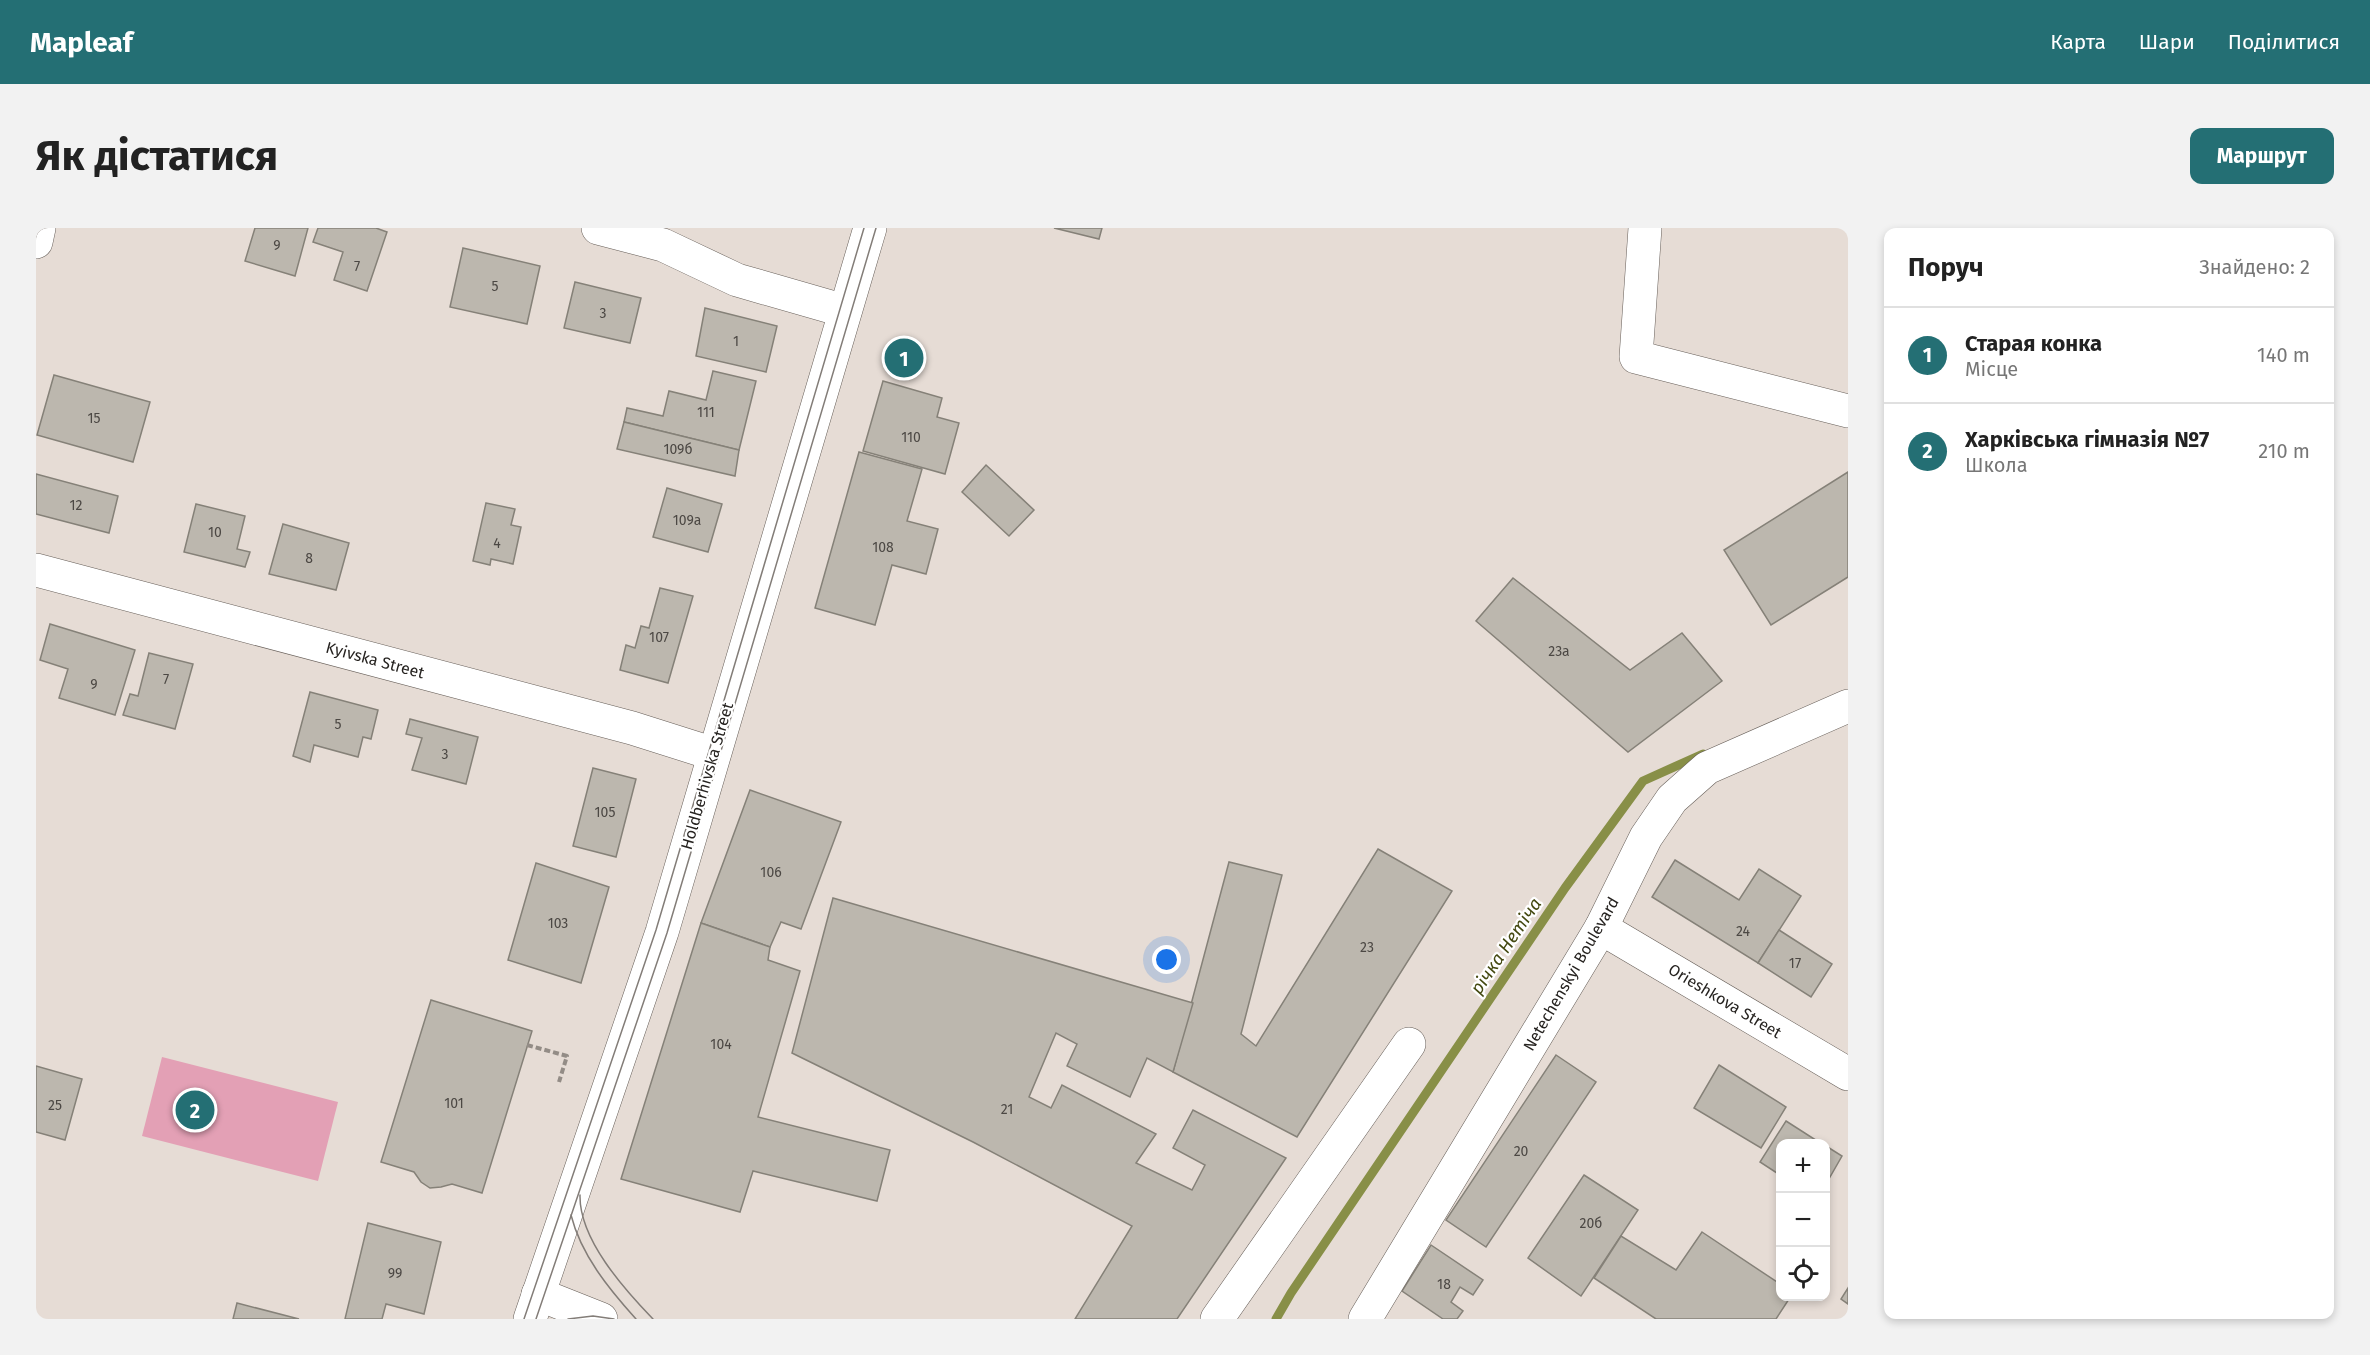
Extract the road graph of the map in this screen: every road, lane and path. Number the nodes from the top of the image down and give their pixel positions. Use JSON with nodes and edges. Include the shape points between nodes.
{"nodes":[{"id":1,"x":39,"y":228,"type":"edge"},
{"id":2,"x":598,"y":228,"type":"edge"},
{"id":3,"x":870,"y":228,"type":"edge"},
{"id":4,"x":1645,"y":228,"type":"edge"},
{"id":5,"x":36,"y":242,"type":"edge"},
{"id":6,"x":845,"y":311,"type":"junction"},
{"id":7,"x":1848,"y":411,"type":"edge"},
{"id":8,"x":36,"y":570,"type":"edge"},
{"id":9,"x":1848,"y":706,"type":"edge"},
{"id":10,"x":714,"y":754,"type":"junction"},
{"id":11,"x":1601,"y":928,"type":"junction"},
{"id":12,"x":1409,"y":1044,"type":"dead end"},
{"id":13,"x":527,"y":1045,"type":"dead end"},
{"id":14,"x":1848,"y":1074,"type":"edge"},
{"id":15,"x":559,"y":1082,"type":"dead end"},
{"id":16,"x":534,"y":1306,"type":"edge"},
{"id":17,"x":601,"y":1319,"type":"edge"},
{"id":18,"x":1217,"y":1319,"type":"edge"},
{"id":19,"x":1365,"y":1319,"type":"edge"}],
"edges":[{"from":1,"to":5,"type":"street"},
{"from":2,"to":6,"type":"street","via":[[663,245],[737,280]]},
{"from":3,"to":6,"type":"street","name":"Holdberhivska Street"},
{"from":4,"to":7,"type":"street","via":[[1636,357]]},
{"from":6,"to":10,"type":"street","name":"Holdberhivska Street"},
{"from":8,"to":10,"type":"street","name":"Kyivska Street","via":[[632,728]]},
{"from":9,"to":11,"type":"street","name":"Netechenskyi Boulevard","via":[[1707,768],[1698,776],[1672,800],[1646,837]]},
{"from":10,"to":16,"type":"street","name":"Holdberhivska Street","via":[[662,932]]},
{"from":11,"to":14,"type":"street","name":"Orieshkova Street"},
{"from":11,"to":19,"type":"street","name":"Netechenskyi Boulevard"},
{"from":12,"to":18,"type":"street"},
{"from":13,"to":15,"type":"path","via":[[567,1056]]},
{"from":16,"to":17,"type":"street"}]}
